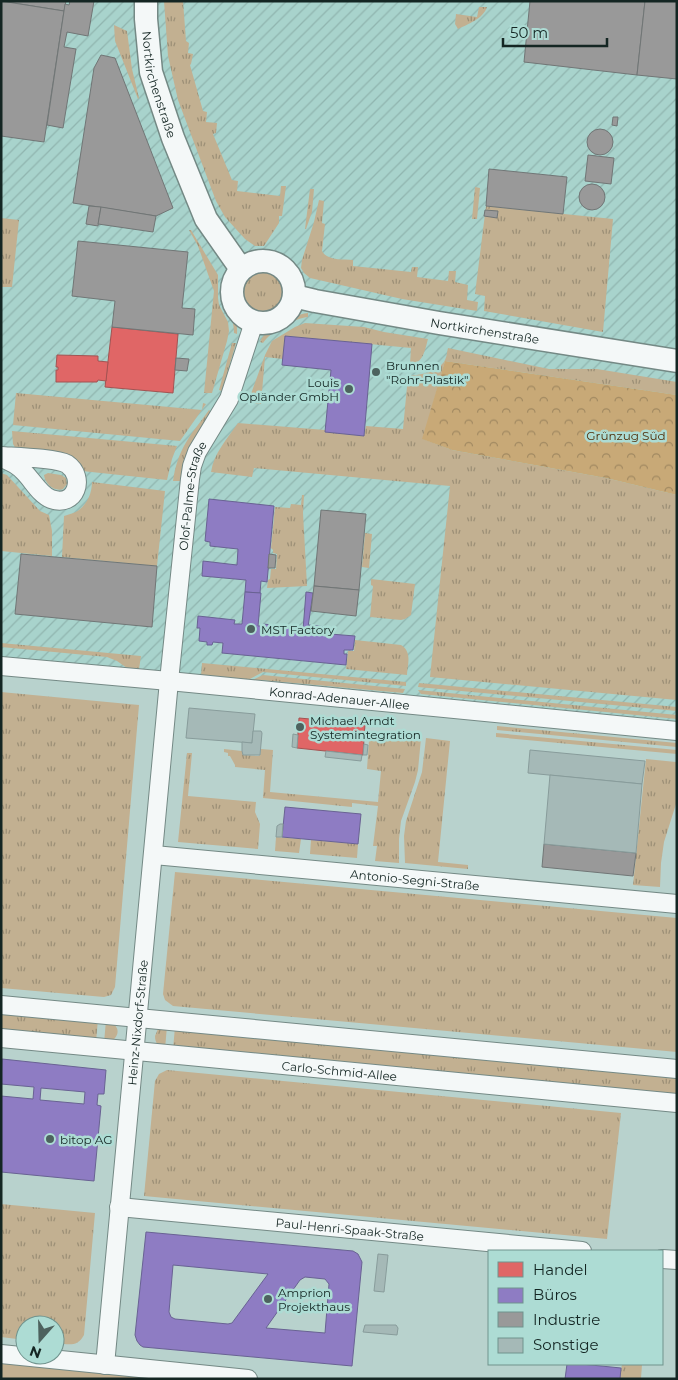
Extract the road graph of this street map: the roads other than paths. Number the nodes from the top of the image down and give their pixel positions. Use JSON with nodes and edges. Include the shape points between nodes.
{"nodes":[{"id":1,"x":146,"y":1,"type":"edge"},
{"id":2,"x":241,"y":269,"type":"junction"},
{"id":3,"x":294,"y":296,"type":"junction"},
{"id":4,"x":254,"y":322,"type":"junction"},
{"id":5,"x":677,"y":361,"type":"edge"},
{"id":6,"x":1,"y":666,"type":"edge"},
{"id":7,"x":169,"y":681,"type":"junction"},
{"id":8,"x":677,"y":731,"type":"edge"},
{"id":9,"x":154,"y":855,"type":"junction"},
{"id":10,"x":677,"y":904,"type":"edge"},
{"id":11,"x":1,"y":1005,"type":"edge"},
{"id":12,"x":138,"y":1018,"type":"junction"},
{"id":13,"x":1,"y":1038,"type":"edge"},
{"id":14,"x":135,"y":1051,"type":"junction"},
{"id":15,"x":677,"y":1069,"type":"edge"},
{"id":16,"x":677,"y":1103,"type":"edge"},
{"id":17,"x":119,"y":1207,"type":"junction"},
{"id":18,"x":571,"y":1250,"type":"edge"},
{"id":19,"x":663,"y":1259,"type":"edge"},
{"id":20,"x":677,"y":1260,"type":"edge"},
{"id":21,"x":1,"y":1354,"type":"edge"},
{"id":22,"x":106,"y":1365,"type":"junction"},
{"id":23,"x":248,"y":1379,"type":"edge"}],
"edges":[{"from":1,"to":2,"type":"main road","name":"Nortkirchenstraße","via":[[151,72],[174,138],[206,219]]},
{"from":2,"to":3,"type":"main road","via":[[258,260],[278,264],[291,277]]},
{"from":2,"to":4,"type":"main road","via":[[232,285],[234,303],[239,312]]},
{"from":3,"to":4,"type":"main road","via":[[292,305],[280,318],[272,322]]},
{"from":3,"to":5,"type":"main road","name":"Nortkirchenstraße"},
{"from":4,"to":7,"type":"street","name":"Olof-Palme-Straße","via":[[229,399],[192,466]]},
{"from":6,"to":7,"type":"street","name":"Konrad-Adenauer-Allee"},
{"from":7,"to":8,"type":"street","name":"Konrad-Adenauer-Allee"},
{"from":7,"to":9,"type":"street","name":"Heinz-Nixdorf-Straße"},
{"from":9,"to":10,"type":"street","name":"Antonio-Segni-Straße"},
{"from":9,"to":12,"type":"street","name":"Heinz-Nixdorf-Straße"},
{"from":11,"to":12,"type":"street"},
{"from":12,"to":14,"type":"street","name":"Heinz-Nixdorf-Straße"},
{"from":12,"to":15,"type":"street"},
{"from":13,"to":14,"type":"street","name":"Carlo-Schmid-Allee"},
{"from":14,"to":16,"type":"street","name":"Carlo-Schmid-Allee"},
{"from":14,"to":17,"type":"street","name":"Heinz-Nixdorf-Straße"},
{"from":17,"to":18,"type":"street","name":"Paul-Henri-Spaak-Straße"},
{"from":17,"to":22,"type":"street","name":"Heinz-Nixdorf-Straße"},
{"from":19,"to":20,"type":"street"},
{"from":21,"to":22,"type":"street"},
{"from":22,"to":23,"type":"street"}]}
